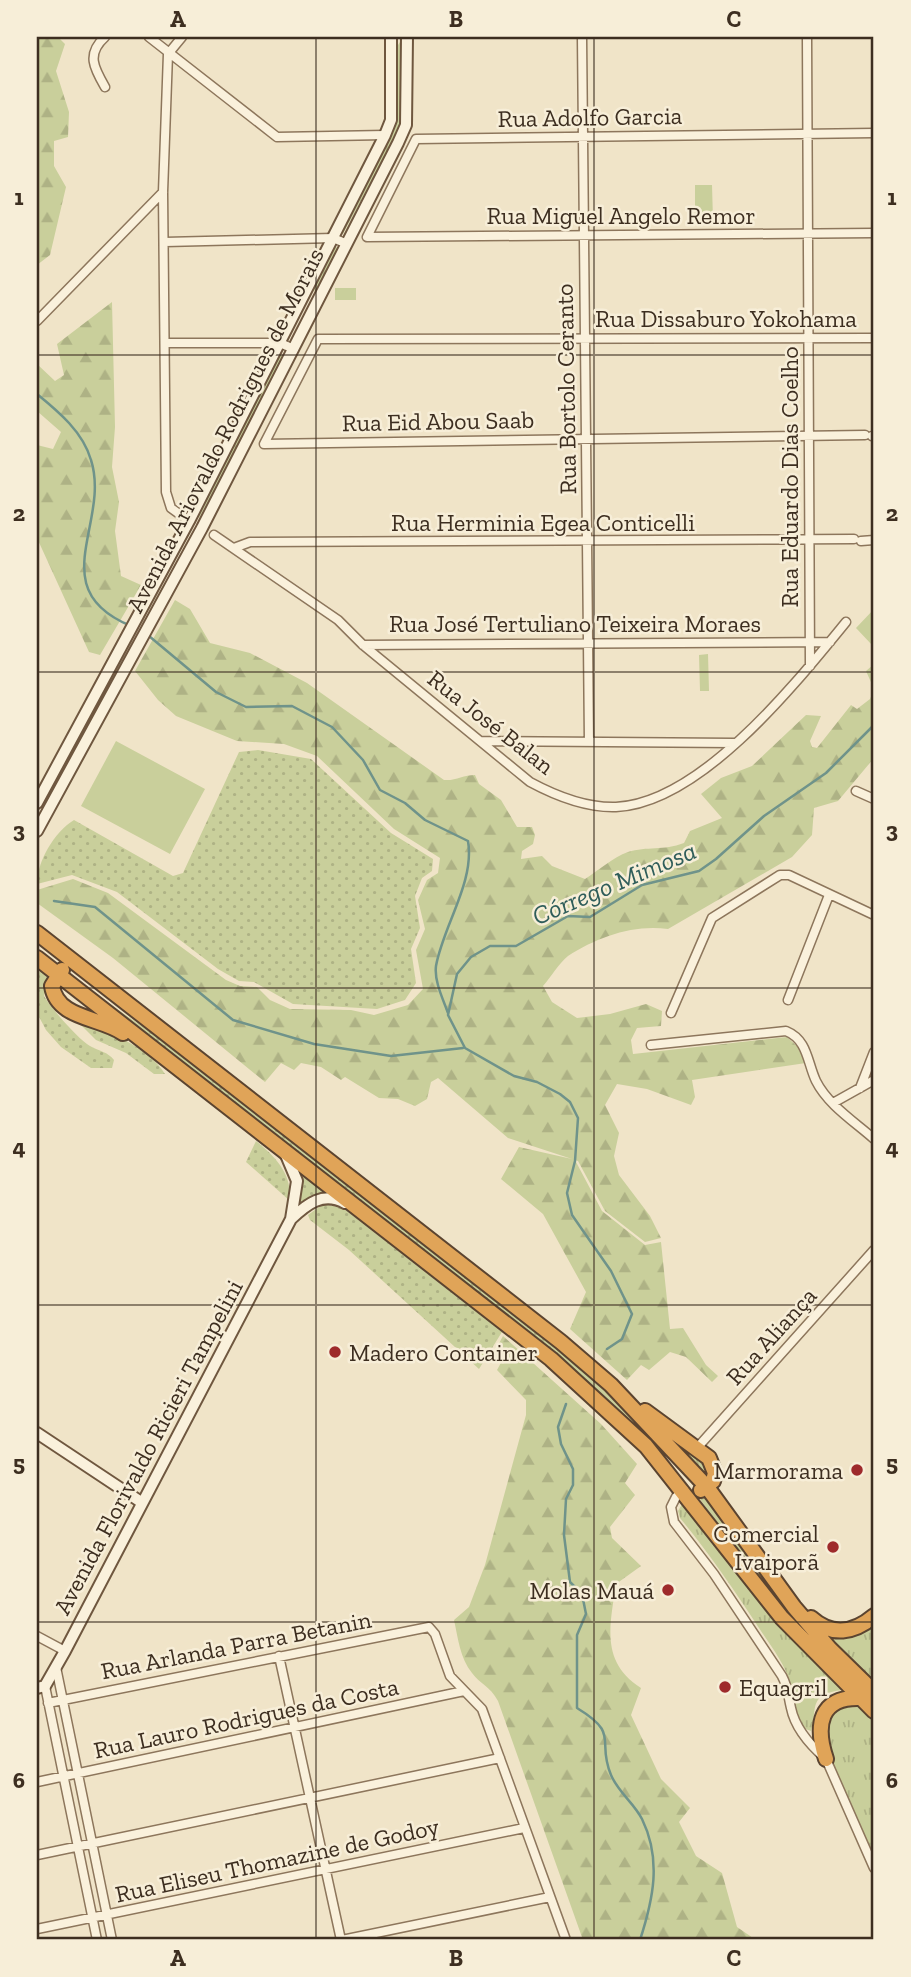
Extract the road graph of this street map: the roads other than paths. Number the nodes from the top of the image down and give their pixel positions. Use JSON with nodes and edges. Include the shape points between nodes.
{"nodes":[{"id":1,"x":105,"y":37,"type":"edge"},
{"id":2,"x":149,"y":37,"type":"edge"},
{"id":3,"x":182,"y":37,"type":"edge"},
{"id":4,"x":391,"y":37,"type":"edge"},
{"id":5,"x":407,"y":37,"type":"edge"},
{"id":6,"x":582,"y":37,"type":"edge"},
{"id":7,"x":807,"y":37,"type":"edge"},
{"id":8,"x":168,"y":54,"type":"junction"},
{"id":9,"x":105,"y":87,"type":"dead end"},
{"id":10,"x":874,"y":133,"type":"edge"},
{"id":11,"x":807,"y":134,"type":"junction"},
{"id":12,"x":385,"y":135,"type":"junction"},
{"id":13,"x":583,"y":137,"type":"junction"},
{"id":14,"x":163,"y":192,"type":"junction"},
{"id":15,"x":584,"y":233,"type":"junction"},
{"id":16,"x":807,"y":233,"type":"junction"},
{"id":17,"x":874,"y":233,"type":"edge"},
{"id":18,"x":367,"y":237,"type":"joint"},
{"id":19,"x":333,"y":238,"type":"junction"},
{"id":20,"x":165,"y":242,"type":"junction"},
{"id":21,"x":345,"y":243,"type":"junction"},
{"id":22,"x":37,"y":321,"type":"edge"},
{"id":23,"x":585,"y":337,"type":"junction"},
{"id":24,"x":807,"y":338,"type":"junction"},
{"id":25,"x":873,"y":338,"type":"edge"},
{"id":26,"x":167,"y":343,"type":"junction"},
{"id":27,"x":280,"y":343,"type":"junction"},
{"id":28,"x":294,"y":349,"type":"junction"},
{"id":29,"x":807,"y":435,"type":"junction"},
{"id":30,"x":870,"y":436,"type":"edge"},
{"id":31,"x":586,"y":437,"type":"junction"},
{"id":32,"x":264,"y":444,"type":"joint"},
{"id":33,"x":189,"y":522,"type":"junction"},
{"id":34,"x":214,"y":535,"type":"dead end"},
{"id":35,"x":808,"y":540,"type":"junction"},
{"id":36,"x":874,"y":540,"type":"edge"},
{"id":37,"x":587,"y":542,"type":"junction"},
{"id":38,"x":234,"y":548,"type":"junction"},
{"id":39,"x":846,"y":622,"type":"dead end"},
{"id":40,"x":809,"y":642,"type":"junction"},
{"id":41,"x":830,"y":642,"type":"junction"},
{"id":42,"x":588,"y":643,"type":"junction"},
{"id":43,"x":363,"y":645,"type":"junction"},
{"id":44,"x":810,"y":666,"type":"junction"},
{"id":45,"x":481,"y":741,"type":"junction"},
{"id":46,"x":589,"y":742,"type":"junction"},
{"id":47,"x":735,"y":743,"type":"junction"},
{"id":48,"x":856,"y":791,"type":"dead end"},
{"id":49,"x":874,"y":799,"type":"edge"},
{"id":50,"x":37,"y":803,"type":"edge"},
{"id":51,"x":37,"y":831,"type":"edge"},
{"id":52,"x":829,"y":895,"type":"junction"},
{"id":53,"x":874,"y":915,"type":"edge"},
{"id":54,"x":37,"y":928,"type":"edge"},
{"id":55,"x":37,"y":933,"type":"edge"},
{"id":56,"x":54,"y":947,"type":"junction"},
{"id":57,"x":37,"y":958,"type":"edge"},
{"id":58,"x":58,"y":974,"type":"junction"},
{"id":59,"x":102,"y":986,"type":"junction"},
{"id":60,"x":788,"y":1000,"type":"dead end"},
{"id":61,"x":670,"y":1013,"type":"dead end"},
{"id":62,"x":651,"y":1045,"type":"dead end"},
{"id":63,"x":874,"y":1052,"type":"edge"},
{"id":64,"x":163,"y":1057,"type":"junction"},
{"id":65,"x":874,"y":1080,"type":"edge"},
{"id":66,"x":860,"y":1088,"type":"junction"},
{"id":67,"x":833,"y":1103,"type":"junction"},
{"id":68,"x":874,"y":1139,"type":"edge"},
{"id":69,"x":282,"y":1150,"type":"junction"},
{"id":70,"x":357,"y":1209,"type":"junction"},
{"id":71,"x":291,"y":1219,"type":"junction"},
{"id":72,"x":874,"y":1250,"type":"edge"},
{"id":73,"x":611,"y":1385,"type":"junction"},
{"id":74,"x":37,"y":1433,"type":"edge"},
{"id":75,"x":697,"y":1448,"type":"junction"},
{"id":76,"x":696,"y":1489,"type":"junction"},
{"id":77,"x":141,"y":1502,"type":"junction"},
{"id":78,"x":768,"y":1571,"type":"junction"},
{"id":79,"x":874,"y":1616,"type":"edge"},
{"id":80,"x":37,"y":1636,"type":"edge"},
{"id":81,"x":65,"y":1651,"type":"junction"},
{"id":82,"x":279,"y":1656,"type":"junction"},
{"id":83,"x":56,"y":1667,"type":"junction"},
{"id":84,"x":41,"y":1687,"type":"edge"},
{"id":85,"x":464,"y":1691,"type":"junction"},
{"id":86,"x":868,"y":1695,"type":"edge"},
{"id":87,"x":63,"y":1700,"type":"junction"},
{"id":88,"x":48,"y":1703,"type":"junction"},
{"id":89,"x":874,"y":1711,"type":"edge"},
{"id":90,"x":295,"y":1727,"type":"junction"},
{"id":91,"x":500,"y":1758,"type":"junction"},
{"id":92,"x":825,"y":1759,"type":"junction"},
{"id":93,"x":80,"y":1773,"type":"junction"},
{"id":94,"x":63,"y":1777,"type":"junction"},
{"id":95,"x":37,"y":1782,"type":"edge"},
{"id":96,"x":310,"y":1798,"type":"junction"},
{"id":97,"x":524,"y":1828,"type":"junction"},
{"id":98,"x":93,"y":1843,"type":"junction"},
{"id":99,"x":77,"y":1847,"type":"junction"},
{"id":100,"x":37,"y":1855,"type":"edge"},
{"id":101,"x":874,"y":1868,"type":"edge"},
{"id":102,"x":325,"y":1869,"type":"junction"},
{"id":103,"x":550,"y":1897,"type":"junction"},
{"id":104,"x":107,"y":1915,"type":"junction"},
{"id":105,"x":92,"y":1918,"type":"junction"},
{"id":106,"x":37,"y":1929,"type":"edge"},
{"id":107,"x":97,"y":1940,"type":"edge"},
{"id":108,"x":112,"y":1940,"type":"edge"},
{"id":109,"x":342,"y":1940,"type":"edge"},
{"id":110,"x":566,"y":1940,"type":"edge"}],
"edges":[{"from":1,"to":9,"type":"street","via":[[92,58]]},
{"from":2,"to":8,"type":"street"},
{"from":3,"to":8,"type":"street"},
{"from":4,"to":12,"type":"street","name":"Avenida Ariovaldo Rodrigues de Morais","via":[[391,120]]},
{"from":5,"to":21,"type":"street","name":"Avenida Ariovaldo Rodrigues de Morais","via":[[406,125]]},
{"from":6,"to":13,"type":"street","name":"Rua Bortolo Ceranto"},
{"from":7,"to":11,"type":"street","name":"Rua Eduardo Dias Coelho"},
{"from":8,"to":12,"type":"street","via":[[277,137]]},
{"from":8,"to":14,"type":"street"},
{"from":10,"to":11,"type":"street","name":"Rua Adolfo Garcia"},
{"from":11,"to":13,"type":"street","name":"Rua Adolfo Garcia"},
{"from":11,"to":16,"type":"street","name":"Rua Eduardo Dias Coelho"},
{"from":12,"to":19,"type":"street","name":"Avenida Ariovaldo Rodrigues de Morais"},
{"from":13,"to":15,"type":"street","name":"Rua Bortolo Ceranto"},
{"from":13,"to":18,"type":"street","name":"Rua Adolfo Garcia","via":[[416,139]]},
{"from":14,"to":20,"type":"street"},
{"from":14,"to":22,"type":"street"},
{"from":15,"to":16,"type":"street","name":"Rua Miguel Angelo Remor"},
{"from":15,"to":18,"type":"street","name":"Rua Miguel Angelo Remor"},
{"from":15,"to":23,"type":"street","name":"Rua Bortolo Ceranto"},
{"from":16,"to":17,"type":"street","name":"Rua Miguel Angelo Remor"},
{"from":16,"to":24,"type":"street","name":"Rua Eduardo Dias Coelho"},
{"from":19,"to":20,"type":"street"},
{"from":19,"to":21,"type":"street"},
{"from":19,"to":27,"type":"street","name":"Avenida Ariovaldo Rodrigues de Morais"},
{"from":20,"to":26,"type":"street"},
{"from":21,"to":28,"type":"street","name":"Avenida Ariovaldo Rodrigues de Morais"},
{"from":23,"to":24,"type":"street","name":"Rua Dissaburo Yokohama"},
{"from":23,"to":31,"type":"street","name":"Rua Bortolo Ceranto"},
{"from":23,"to":32,"type":"street","name":"Rua Dissaburo Yokohama","via":[[318,339]]},
{"from":24,"to":25,"type":"street","name":"Rua Dissaburo Yokohama"},
{"from":24,"to":29,"type":"street","name":"Rua Eduardo Dias Coelho"},
{"from":26,"to":27,"type":"street"},
{"from":26,"to":33,"type":"street","via":[[166,492],[172,508]]},
{"from":27,"to":28,"type":"street"},
{"from":27,"to":33,"type":"street","name":"Avenida Ariovaldo Rodrigues de Morais"},
{"from":28,"to":51,"type":"street","name":"Avenida Ariovaldo Rodrigues de Morais"},
{"from":29,"to":30,"type":"street","name":"Rua Eid Abou Saab"},
{"from":29,"to":31,"type":"street","name":"Rua Eid Abou Saab"},
{"from":29,"to":35,"type":"street","name":"Rua Eduardo Dias Coelho"},
{"from":31,"to":32,"type":"street","name":"Rua Eid Abou Saab"},
{"from":31,"to":37,"type":"street","name":"Rua Bortolo Ceranto"},
{"from":33,"to":50,"type":"street","name":"Avenida Ariovaldo Rodrigues de Morais"},
{"from":34,"to":38,"type":"street","name":"Rua José Balan"},
{"from":35,"to":36,"type":"street","name":"Rua Herminia Egea Conticelli"},
{"from":35,"to":37,"type":"street","name":"Rua Herminia Egea Conticelli"},
{"from":35,"to":40,"type":"street","name":"Rua Eduardo Dias Coelho"},
{"from":37,"to":38,"type":"street","name":"Rua Herminia Egea Conticelli","via":[[250,542]]},
{"from":37,"to":42,"type":"street","name":"Rua Bortolo Ceranto"},
{"from":38,"to":43,"type":"street","name":"Rua José Balan","via":[[338,620]]},
{"from":39,"to":41,"type":"street","name":"Rua José Balan"},
{"from":40,"to":41,"type":"street","name":"Rua José Tertuliano Teixeira Moraes"},
{"from":40,"to":42,"type":"street","name":"Rua José Tertuliano Teixeira Moraes"},
{"from":40,"to":44,"type":"street","name":"Rua Eduardo Dias Coelho"},
{"from":41,"to":44,"type":"street","name":"Rua José Balan"},
{"from":42,"to":43,"type":"street","name":"Rua José Tertuliano Teixeira Moraes"},
{"from":42,"to":46,"type":"street","name":"Rua Bortolo Ceranto"},
{"from":43,"to":45,"type":"street","name":"Rua José Balan"},
{"from":44,"to":47,"type":"street","name":"Rua José Balan"},
{"from":45,"to":46,"type":"street"},
{"from":45,"to":47,"type":"street","name":"Rua José Balan","via":[[546,791],[616,807],[665,793]]},
{"from":46,"to":47,"type":"street"},
{"from":48,"to":49,"type":"street"},
{"from":52,"to":53,"type":"street"},
{"from":52,"to":60,"type":"street"},
{"from":52,"to":61,"type":"street","via":[[780,875],[720,913],[707,928]]},
{"from":54,"to":56,"type":"street"},
{"from":55,"to":56,"type":"highway"},
{"from":56,"to":59,"type":"highway"},
{"from":57,"to":58,"type":"highway"},
{"from":58,"to":59,"type":"highway","via":[[74,971]]},
{"from":58,"to":64,"type":"highway"},
{"from":58,"to":64,"type":"highway","via":[[52,986],[62,1006],[116,1029]]},
{"from":59,"to":73,"type":"highway"},
{"from":62,"to":67,"type":"street","via":[[786,1031],[802,1043],[816,1080]]},
{"from":63,"to":66,"type":"street"},
{"from":64,"to":69,"type":"highway"},
{"from":65,"to":66,"type":"street"},
{"from":66,"to":67,"type":"street"},
{"from":67,"to":68,"type":"street"},
{"from":69,"to":70,"type":"highway"},
{"from":69,"to":71,"type":"street","name":"Avenida Florivaldo Ricieri Tampelini","via":[[297,1181]]},
{"from":70,"to":71,"type":"street","name":"Avenida Florivaldo Ricieri Tampelini","via":[[325,1198]]},
{"from":70,"to":76,"type":"highway","via":[[551,1359]]},
{"from":71,"to":77,"type":"street","name":"Avenida Florivaldo Ricieri Tampelini"},
{"from":72,"to":75,"type":"street","name":"Rua Aliança"},
{"from":73,"to":75,"type":"highway"},
{"from":73,"to":76,"type":"highway"},
{"from":74,"to":77,"type":"street"},
{"from":75,"to":76,"type":"highway","via":[[714,1465],[715,1473]]},
{"from":76,"to":78,"type":"highway"},
{"from":76,"to":86,"type":"highway","via":[[782,1618]]},
{"from":76,"to":92,"type":"street","via":[[676,1497],[671,1507],[674,1522],[715,1574],[776,1667],[787,1686],[795,1720]]},
{"from":77,"to":81,"type":"street","name":"Avenida Florivaldo Ricieri Tampelini"},
{"from":78,"to":79,"type":"highway","via":[[821,1627],[854,1630]]},
{"from":78,"to":86,"type":"highway"},
{"from":80,"to":81,"type":"street"},
{"from":81,"to":83,"type":"street","name":"Avenida Florivaldo Ricieri Tampelini"},
{"from":82,"to":85,"type":"street","name":"Rua Arlanda Parra Betanin","via":[[422,1627],[432,1629],[447,1669]]},
{"from":82,"to":87,"type":"street","name":"Rua Arlanda Parra Betanin"},
{"from":82,"to":90,"type":"street"},
{"from":83,"to":84,"type":"street","name":"Avenida Florivaldo Ricieri Tampelini"},
{"from":83,"to":87,"type":"street"},
{"from":84,"to":88,"type":"street"},
{"from":85,"to":90,"type":"street","name":"Rua Lauro Rodrigues da Costa"},
{"from":85,"to":91,"type":"street","via":[[482,1709]]},
{"from":86,"to":89,"type":"highway"},
{"from":86,"to":92,"type":"highway","via":[[843,1698],[825,1712],[819,1736]]},
{"from":87,"to":88,"type":"street","name":"Rua Arlanda Parra Betanin"},
{"from":87,"to":93,"type":"street"},
{"from":88,"to":94,"type":"street"},
{"from":90,"to":93,"type":"street","name":"Rua Lauro Rodrigues da Costa"},
{"from":90,"to":96,"type":"street"},
{"from":91,"to":96,"type":"street"},
{"from":91,"to":97,"type":"street"},
{"from":92,"to":101,"type":"street"},
{"from":93,"to":94,"type":"street","name":"Rua Lauro Rodrigues da Costa"},
{"from":93,"to":98,"type":"street"},
{"from":94,"to":95,"type":"street","name":"Rua Lauro Rodrigues da Costa"},
{"from":94,"to":99,"type":"street"},
{"from":96,"to":98,"type":"street"},
{"from":96,"to":102,"type":"street"},
{"from":97,"to":102,"type":"street","name":"Rua Eliseu Thomazine de Godoy"},
{"from":97,"to":103,"type":"street"},
{"from":98,"to":99,"type":"street"},
{"from":98,"to":104,"type":"street"},
{"from":99,"to":100,"type":"street"},
{"from":99,"to":105,"type":"street"},
{"from":102,"to":104,"type":"street","name":"Rua Eliseu Thomazine de Godoy"},
{"from":102,"to":109,"type":"street"},
{"from":103,"to":109,"type":"street"},
{"from":103,"to":110,"type":"street"},
{"from":104,"to":105,"type":"street","name":"Rua Eliseu Thomazine de Godoy"},
{"from":104,"to":108,"type":"street"},
{"from":105,"to":106,"type":"street","name":"Rua Eliseu Thomazine de Godoy"},
{"from":105,"to":107,"type":"street"}]}
